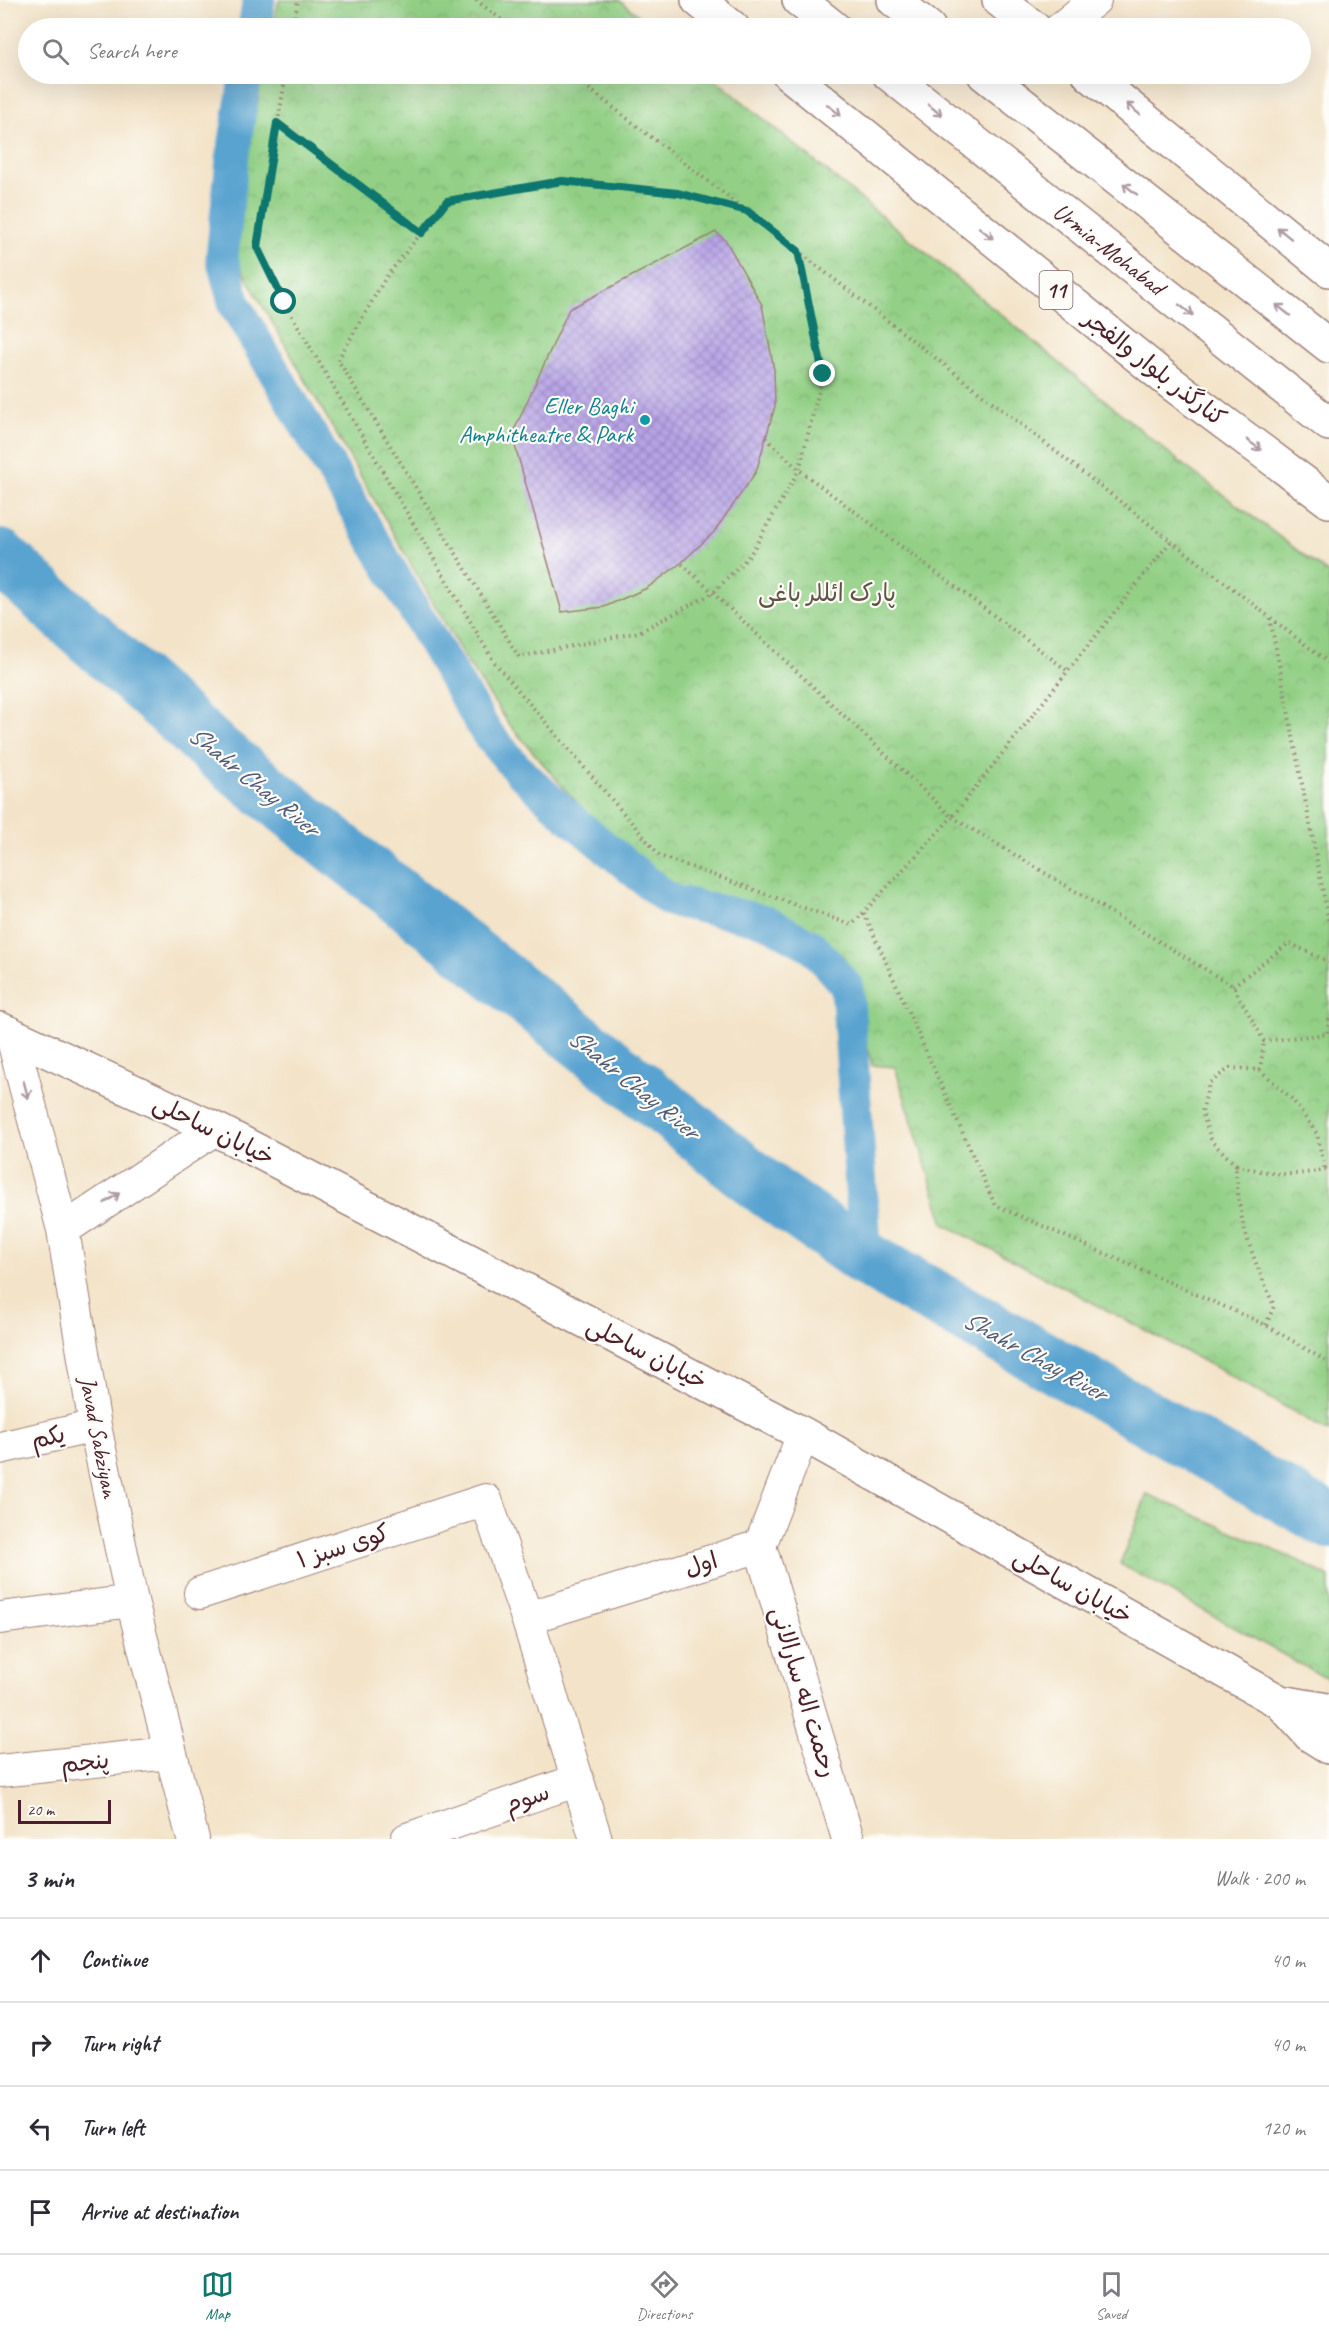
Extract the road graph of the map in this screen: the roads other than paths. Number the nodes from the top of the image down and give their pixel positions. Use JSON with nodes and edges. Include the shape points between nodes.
{"nodes":[{"id":1,"x":698,"y":0,"type":"edge"},
{"id":2,"x":799,"y":0,"type":"edge"},
{"id":3,"x":894,"y":0,"type":"edge"},
{"id":4,"x":999,"y":0,"type":"edge"},
{"id":5,"x":1095,"y":0,"type":"edge"},
{"id":6,"x":720,"y":18,"type":"edge"},
{"id":7,"x":822,"y":18,"type":"edge"},
{"id":8,"x":916,"y":18,"type":"edge"},
{"id":9,"x":1022,"y":18,"type":"edge"},
{"id":10,"x":1074,"y":18,"type":"edge"},
{"id":11,"x":801,"y":84,"type":"edge"},
{"id":12,"x":902,"y":84,"type":"edge"},
{"id":13,"x":997,"y":84,"type":"edge"},
{"id":14,"x":1101,"y":84,"type":"edge"},
{"id":15,"x":1329,"y":270,"type":"edge"},
{"id":16,"x":1329,"y":346,"type":"edge"},
{"id":17,"x":1329,"y":424,"type":"edge"},
{"id":18,"x":1329,"y":501,"type":"edge"},
{"id":19,"x":6,"y":1031,"type":"edge"},
{"id":20,"x":215,"y":1129,"type":"junction"},
{"id":21,"x":63,"y":1230,"type":"junction"},
{"id":22,"x":95,"y":1426,"type":"junction"},
{"id":23,"x":803,"y":1434,"type":"junction"},
{"id":24,"x":0,"y":1448,"type":"edge"},
{"id":25,"x":760,"y":1546,"type":"junction"},
{"id":26,"x":200,"y":1593,"type":"dead end"},
{"id":27,"x":132,"y":1601,"type":"junction"},
{"id":28,"x":0,"y":1618,"type":"edge"},
{"id":29,"x":527,"y":1618,"type":"junction"},
{"id":30,"x":1280,"y":1702,"type":"junction"},
{"id":31,"x":1329,"y":1714,"type":"edge"},
{"id":32,"x":1329,"y":1747,"type":"edge"},
{"id":33,"x":169,"y":1753,"type":"junction"},
{"id":34,"x":0,"y":1771,"type":"edge"},
{"id":35,"x":578,"y":1780,"type":"junction"},
{"id":36,"x":193,"y":1839,"type":"edge"},
{"id":37,"x":407,"y":1839,"type":"edge"},
{"id":38,"x":596,"y":1839,"type":"edge"},
{"id":39,"x":848,"y":1839,"type":"edge"}],
"edges":[{"from":1,"to":6,"type":"main road"},
{"from":2,"to":7,"type":"main road"},
{"from":3,"to":8,"type":"main road"},
{"from":4,"to":9,"type":"main road"},
{"from":5,"to":10,"type":"street"},
{"from":11,"to":18,"type":"main road","name":"کنارگذر بلوار والفجر","number":"11","one_way":true,"via":[[1171,383]]},
{"from":12,"to":17,"type":"main road","name":"Urmia-Mohabad","one_way":true},
{"from":16,"to":13,"type":"main road","one_way":true},
{"from":15,"to":14,"type":"main road","one_way":true},
{"from":19,"to":20,"type":"main road","name":"خیابان ساحلی"},
{"from":19,"to":21,"type":"street","name":"Javad Sabziyan","one_way":true},
{"from":21,"to":20,"type":"street","one_way":true},
{"from":20,"to":23,"type":"main road","name":"خیابان ساحلی"},
{"from":21,"to":22,"type":"street","name":"Javad Sabziyan"},
{"from":22,"to":24,"type":"street","name":"یکم"},
{"from":22,"to":27,"type":"street","name":"Javad Sabziyan"},
{"from":23,"to":25,"type":"street"},
{"from":23,"to":30,"type":"main road","name":"خیابان ساحلی"},
{"from":25,"to":29,"type":"street","name":"اول"},
{"from":25,"to":39,"type":"street","name":"رحمت اله سارالانی"},
{"from":26,"to":29,"type":"street","name":"کوی سبز ۱","via":[[486,1500]]},
{"from":27,"to":28,"type":"street"},
{"from":27,"to":33,"type":"street","name":"Javad Sabziyan"},
{"from":29,"to":35,"type":"street"},
{"from":30,"to":31,"type":"main road","name":"خیابان ساحلی","via":[[1322,1709]]},
{"from":30,"to":32,"type":"main road","name":"خیابان ساحلی","via":[[1310,1735]]},
{"from":33,"to":34,"type":"street","name":"پنجم"},
{"from":33,"to":36,"type":"street","name":"Javad Sabziyan"},
{"from":35,"to":37,"type":"street","name":"سوم"},
{"from":35,"to":38,"type":"street"}]}
